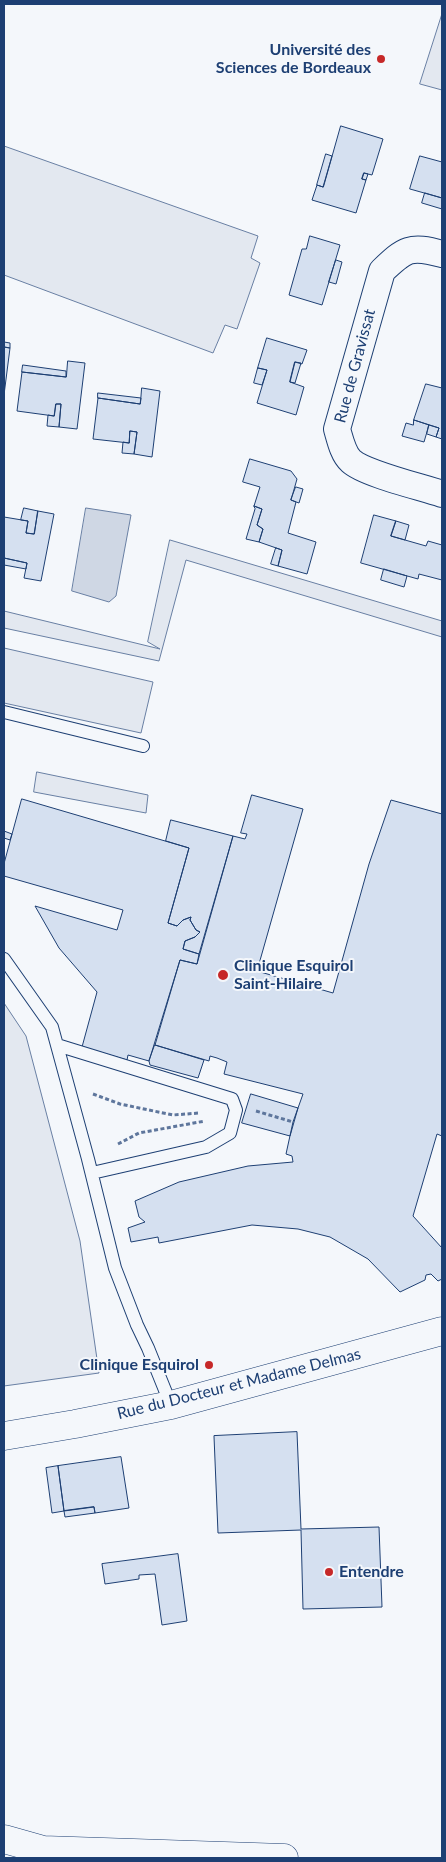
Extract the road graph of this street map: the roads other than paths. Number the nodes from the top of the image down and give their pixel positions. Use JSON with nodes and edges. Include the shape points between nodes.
{"nodes":[{"id":1,"x":442,"y":254,"type":"edge"},
{"id":2,"x":442,"y":494,"type":"edge"},
{"id":3,"x":4,"y":712,"type":"edge"},
{"id":4,"x":143,"y":746,"type":"dead end"},
{"id":5,"x":4,"y":958,"type":"edge"},
{"id":6,"x":57,"y":1045,"type":"junction"},
{"id":7,"x":92,"y":1173,"type":"junction"},
{"id":8,"x":442,"y":1331,"type":"edge"},
{"id":9,"x":171,"y":1405,"type":"junction"},
{"id":10,"x":4,"y":1436,"type":"edge"},
{"id":11,"x":4,"y":1839,"type":"edge"},
{"id":12,"x":43,"y":1850,"type":"junction"},
{"id":13,"x":13,"y":1858,"type":"edge"},
{"id":14,"x":270,"y":1858,"type":"edge"}],
"edges":[{"from":1,"to":2,"type":"street","name":"Rue de Gravissat","via":[[424,248],[410,249],[382,271],[337,429],[350,461],[373,472]]},
{"from":3,"to":4,"type":"lane"},
{"from":5,"to":6,"type":"lane","via":[[52,1027]]},
{"from":6,"to":7,"type":"lane"},
{"from":6,"to":7,"type":"lane","via":[[232,1099],[236,1110],[230,1132],[206,1147]]},
{"from":7,"to":9,"type":"lane","via":[[115,1268]]},
{"from":8,"to":9,"type":"street","name":"Rue du Docteur et Madame Delmas"},
{"from":9,"to":10,"type":"street","name":"Rue du Docteur et Madame Delmas"},
{"from":11,"to":12,"type":"street"},
{"from":12,"to":13,"type":"street"},
{"from":12,"to":14,"type":"street"}]}
